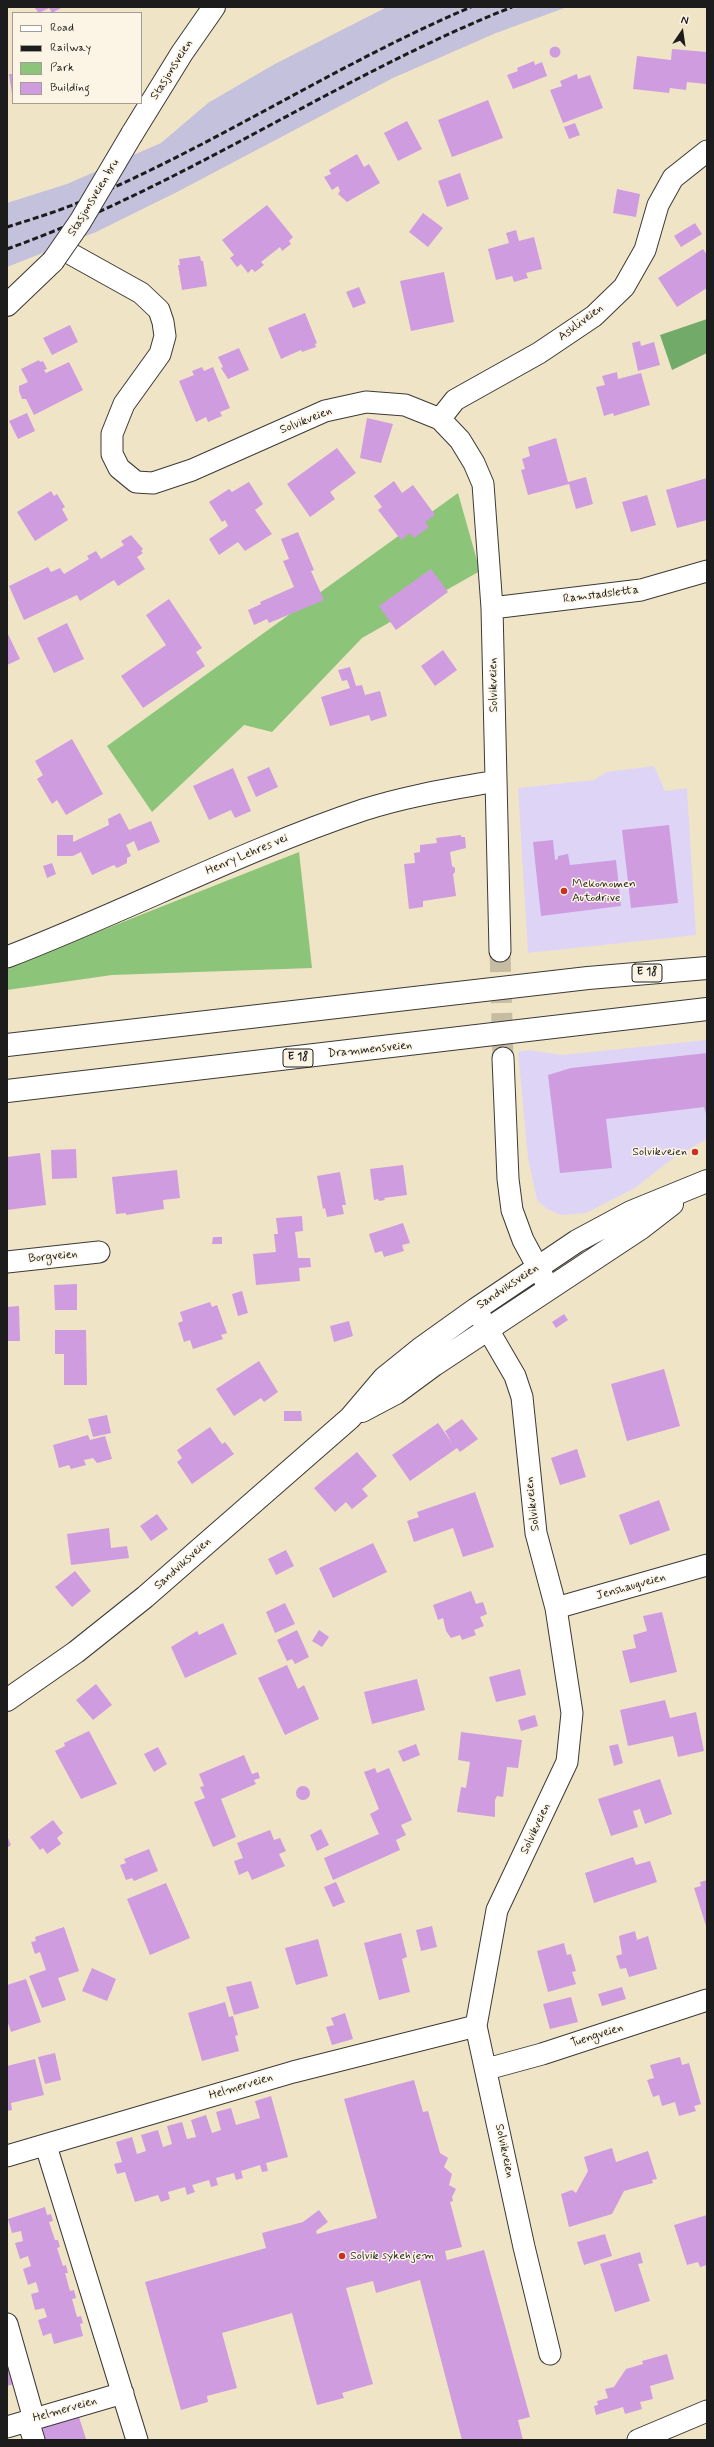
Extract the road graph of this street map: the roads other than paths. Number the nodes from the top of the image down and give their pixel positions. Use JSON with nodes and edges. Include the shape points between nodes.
{"nodes":[{"id":1,"x":214,"y":7,"type":"edge"},
{"id":2,"x":132,"y":134,"type":"joint"},
{"id":3,"x":707,"y":151,"type":"edge"},
{"id":4,"x":62,"y":255,"type":"junction"},
{"id":5,"x":7,"y":305,"type":"edge"},
{"id":6,"x":440,"y":419,"type":"junction"},
{"id":7,"x":707,"y":572,"type":"edge"},
{"id":8,"x":492,"y":608,"type":"junction"},
{"id":9,"x":496,"y":780,"type":"junction"},
{"id":10,"x":500,"y":951,"type":"tunnel mouth"},
{"id":11,"x":7,"y":957,"type":"edge"},
{"id":12,"x":707,"y":968,"type":"edge"},
{"id":13,"x":707,"y":1009,"type":"edge"},
{"id":14,"x":7,"y":1045,"type":"edge"},
{"id":15,"x":503,"y":1058,"type":"tunnel mouth"},
{"id":16,"x":7,"y":1091,"type":"edge"},
{"id":17,"x":698,"y":1185,"type":"edge"},
{"id":18,"x":99,"y":1252,"type":"dead end"},
{"id":19,"x":7,"y":1262,"type":"edge"},
{"id":20,"x":537,"y":1267,"type":"junction"},
{"id":21,"x":549,"y":1288,"type":"junction"},
{"id":22,"x":476,"y":1309,"type":"junction"},
{"id":23,"x":489,"y":1329,"type":"junction"},
{"id":24,"x":350,"y":1418,"type":"junction"},
{"id":25,"x":707,"y":1565,"type":"edge"},
{"id":26,"x":556,"y":1608,"type":"junction"},
{"id":27,"x":7,"y":1700,"type":"edge"},
{"id":28,"x":707,"y":2000,"type":"edge"},
{"id":29,"x":476,"y":2026,"type":"junction"},
{"id":30,"x":487,"y":2069,"type":"junction"},
{"id":31,"x":46,"y":2146,"type":"junction"},
{"id":32,"x":7,"y":2156,"type":"edge"},
{"id":33,"x":7,"y":2324,"type":"edge"},
{"id":34,"x":550,"y":2354,"type":"dead end"},
{"id":35,"x":123,"y":2393,"type":"junction"},
{"id":36,"x":707,"y":2411,"type":"edge"},
{"id":37,"x":7,"y":2427,"type":"edge"},
{"id":38,"x":32,"y":2427,"type":"edge"},
{"id":39,"x":137,"y":2440,"type":"edge"},
{"id":40,"x":638,"y":2440,"type":"edge"}],
"edges":[{"from":1,"to":2,"type":"main road","name":"Stasjonsveien"},
{"from":2,"to":4,"type":"main road","name":"Stasjonsveien bru","bridge":true},
{"from":3,"to":6,"type":"street","name":"Askliveien","via":[[673,178],[658,205],[645,250],[624,287],[588,320],[539,353],[455,400]]},
{"from":4,"to":5,"type":"main road"},
{"from":4,"to":6,"type":"street","name":"Solvikveien","via":[[141,293],[159,310],[163,322],[165,336],[160,354],[124,404],[112,434],[112,454],[119,468],[136,482],[154,483],[192,470],[325,411],[366,402],[405,405]]},
{"from":6,"to":8,"type":"street","name":"Solvikveien","via":[[460,440],[483,484]]},
{"from":7,"to":8,"type":"street","name":"Ramstadsletta","via":[[641,590]]},
{"from":8,"to":9,"type":"street","name":"Solvikveien"},
{"from":9,"to":10,"type":"street","name":"Solvikveien"},
{"from":9,"to":11,"type":"street","name":"Henry Lehres vei","via":[[430,792],[364,810],[286,838]]},
{"from":12,"to":14,"type":"main road","number":"E 18","via":[[588,978]]},
{"from":13,"to":16,"type":"main road","name":"Drammensveien","number":"E 18"},
{"from":15,"to":20,"type":"street","via":[[507,1163],[512,1210]]},
{"from":17,"to":20,"type":"main road","name":"Sandviksveien","via":[[631,1212],[577,1241]]},
{"from":17,"to":21,"type":"main road","name":"Sandviksveien","via":[[641,1228]]},
{"from":18,"to":19,"type":"street","name":"Borgveien"},
{"from":20,"to":21,"type":"street"},
{"from":20,"to":22,"type":"main road","name":"Sandviksveien"},
{"from":21,"to":23,"type":"main road","name":"Sandviksveien"},
{"from":22,"to":23,"type":"street","name":"Solvikveien"},
{"from":22,"to":24,"type":"main road","name":"Sandviksveien","via":[[384,1378]]},
{"from":23,"to":24,"type":"main road","name":"Sandviksveien","via":[[396,1393]]},
{"from":23,"to":26,"type":"street","name":"Solvikveien","via":[[515,1376],[522,1397],[536,1534]]},
{"from":24,"to":27,"type":"main road","name":"Sandviksveien","via":[[145,1597],[76,1652]]},
{"from":25,"to":26,"type":"street","name":"Jenshaugveien"},
{"from":26,"to":29,"type":"street","name":"Solvikveien","via":[[572,1713],[567,1762],[498,1910]]},
{"from":28,"to":30,"type":"street","name":"Tuengveien","via":[[542,2054]]},
{"from":29,"to":30,"type":"street","name":"Solvikveien"},
{"from":29,"to":31,"type":"street","name":"Helmerveien","via":[[293,2072]]},
{"from":30,"to":34,"type":"street","name":"Solvikveien","via":[[524,2247]]},
{"from":31,"to":32,"type":"street","name":"Helmerveien"},
{"from":31,"to":35,"type":"street"},
{"from":33,"to":38,"type":"street"},
{"from":35,"to":38,"type":"street","name":"Helmerveien"},
{"from":35,"to":39,"type":"street"},
{"from":36,"to":40,"type":"street"},
{"from":37,"to":38,"type":"street","name":"Helmerveien"}]}
